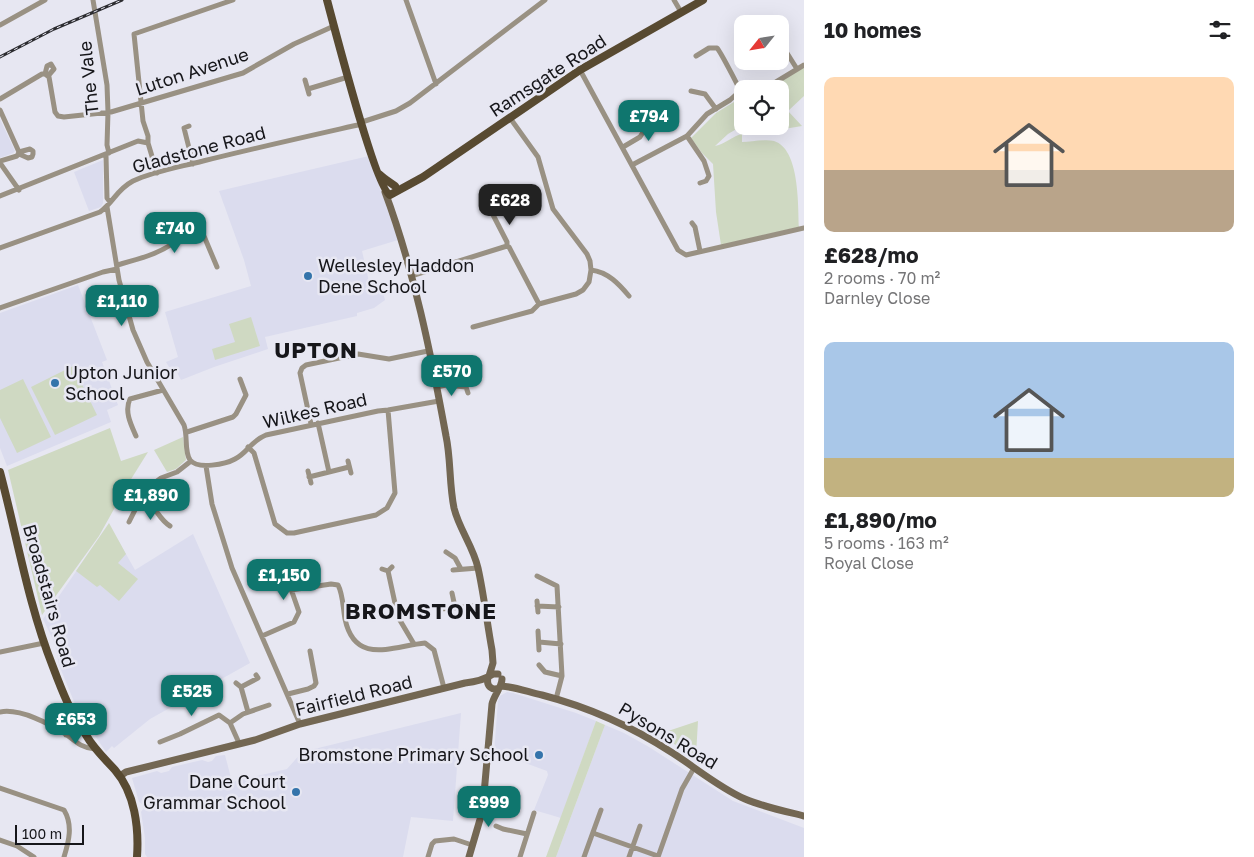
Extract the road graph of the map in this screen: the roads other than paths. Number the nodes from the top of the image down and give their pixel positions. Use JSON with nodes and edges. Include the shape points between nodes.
{"nodes":[{"id":1,"x":45,"y":0,"type":"edge"},
{"id":2,"x":93,"y":0,"type":"edge"},
{"id":3,"x":233,"y":0,"type":"edge"},
{"id":4,"x":328,"y":0,"type":"edge"},
{"id":5,"x":406,"y":0,"type":"edge"},
{"id":6,"x":545,"y":0,"type":"edge"},
{"id":7,"x":674,"y":0,"type":"edge"},
{"id":8,"x":703,"y":0,"type":"edge"},
{"id":9,"x":681,"y":12,"type":"junction"},
{"id":10,"x":0,"y":25,"type":"edge"},
{"id":11,"x":334,"y":26,"type":"junction"},
{"id":12,"x":789,"y":55,"type":"edge"},
{"id":13,"x":696,"y":56,"type":"dead end"},
{"id":14,"x":804,"y":65,"type":"edge"},
{"id":15,"x":797,"y":69,"type":"junction"},
{"id":16,"x":580,"y":70,"type":"junction"},
{"id":17,"x":348,"y":77,"type":"junction"},
{"id":18,"x":305,"y":80,"type":"dead end"},
{"id":19,"x":776,"y":80,"type":"edge"},
{"id":20,"x":436,"y":84,"type":"junction"},
{"id":21,"x":691,"y":91,"type":"dead end"},
{"id":22,"x":0,"y":98,"type":"edge"},
{"id":23,"x":141,"y":103,"type":"junction"},
{"id":24,"x":716,"y":109,"type":"junction"},
{"id":25,"x":0,"y":110,"type":"edge"},
{"id":26,"x":108,"y":112,"type":"junction"},
{"id":27,"x":653,"y":116,"type":"dead end"},
{"id":28,"x":510,"y":118,"type":"junction"},
{"id":29,"x":364,"y":122,"type":"junction"},
{"id":30,"x":189,"y":126,"type":"dead end"},
{"id":31,"x":687,"y":136,"type":"junction"},
{"id":32,"x":148,"y":142,"type":"junction"},
{"id":33,"x":623,"y":148,"type":"junction"},
{"id":34,"x":107,"y":154,"type":"junction"},
{"id":35,"x":0,"y":162,"type":"edge"},
{"id":36,"x":193,"y":164,"type":"junction"},
{"id":37,"x":632,"y":165,"type":"junction"},
{"id":38,"x":157,"y":173,"type":"junction"},
{"id":39,"x":705,"y":183,"type":"dead end"},
{"id":40,"x":19,"y":190,"type":"junction"},
{"id":41,"x":391,"y":190,"type":"junction"},
{"id":42,"x":0,"y":196,"type":"edge"},
{"id":43,"x":108,"y":205,"type":"junction"},
{"id":44,"x":490,"y":209,"type":"dead end"},
{"id":45,"x":493,"y":215,"type":"junction"},
{"id":46,"x":487,"y":218,"type":"dead end"},
{"id":47,"x":695,"y":225,"type":"dead end"},
{"id":48,"x":804,"y":228,"type":"edge"},
{"id":49,"x":506,"y":246,"type":"junction"},
{"id":50,"x":0,"y":248,"type":"edge"},
{"id":51,"x":700,"y":251,"type":"junction"},
{"id":52,"x":117,"y":267,"type":"junction"},
{"id":53,"x":217,"y":267,"type":"dead end"},
{"id":54,"x":591,"y":270,"type":"junction"},
{"id":55,"x":411,"y":276,"type":"junction"},
{"id":56,"x":629,"y":296,"type":"dead end"},
{"id":57,"x":539,"y":304,"type":"junction"},
{"id":58,"x":0,"y":308,"type":"edge"},
{"id":59,"x":476,"y":324,"type":"dead end"},
{"id":60,"x":428,"y":351,"type":"junction"},
{"id":61,"x":240,"y":379,"type":"dead end"},
{"id":62,"x":470,"y":381,"type":"dead end"},
{"id":63,"x":437,"y":387,"type":"junction"},
{"id":64,"x":163,"y":390,"type":"junction"},
{"id":65,"x":439,"y":401,"type":"junction"},
{"id":66,"x":388,"y":410,"type":"junction"},
{"id":67,"x":318,"y":423,"type":"junction"},
{"id":68,"x":311,"y":424,"type":"junction"},
{"id":69,"x":187,"y":432,"type":"junction"},
{"id":70,"x":133,"y":433,"type":"dead end"},
{"id":71,"x":248,"y":447,"type":"junction"},
{"id":72,"x":190,"y":461,"type":"junction"},
{"id":73,"x":206,"y":466,"type":"junction"},
{"id":74,"x":349,"y":467,"type":"dead end"},
{"id":75,"x":0,"y":472,"type":"edge"},
{"id":76,"x":330,"y":472,"type":"junction"},
{"id":77,"x":311,"y":483,"type":"dead end"},
{"id":78,"x":141,"y":498,"type":"junction"},
{"id":79,"x":126,"y":513,"type":"dead end"},
{"id":80,"x":132,"y":515,"type":"junction"},
{"id":81,"x":129,"y":522,"type":"dead end"},
{"id":82,"x":170,"y":526,"type":"dead end"},
{"id":83,"x":446,"y":552,"type":"dead end"},
{"id":84,"x":283,"y":566,"type":"dead end"},
{"id":85,"x":382,"y":568,"type":"dead end"},
{"id":86,"x":478,"y":568,"type":"junction"},
{"id":87,"x":461,"y":569,"type":"junction"},
{"id":88,"x":453,"y":570,"type":"dead end"},
{"id":89,"x":538,"y":576,"type":"dead end"},
{"id":90,"x":343,"y":580,"type":"dead end"},
{"id":91,"x":338,"y":585,"type":"junction"},
{"id":92,"x":291,"y":590,"type":"junction"},
{"id":93,"x":452,"y":593,"type":"dead end"},
{"id":94,"x":484,"y":604,"type":"junction"},
{"id":95,"x":537,"y":606,"type":"dead end"},
{"id":96,"x":559,"y":607,"type":"junction"},
{"id":97,"x":455,"y":608,"type":"junction"},
{"id":98,"x":441,"y":609,"type":"dead end"},
{"id":99,"x":538,"y":631,"type":"dead end"},
{"id":100,"x":262,"y":636,"type":"junction"},
{"id":101,"x":539,"y":642,"type":"junction"},
{"id":102,"x":44,"y":643,"type":"junction"},
{"id":103,"x":414,"y":644,"type":"junction"},
{"id":104,"x":561,"y":644,"type":"junction"},
{"id":105,"x":539,"y":650,"type":"dead end"},
{"id":106,"x":310,"y":651,"type":"dead end"},
{"id":107,"x":0,"y":652,"type":"edge"},
{"id":108,"x":493,"y":663,"type":"junction"},
{"id":109,"x":539,"y":666,"type":"dead end"},
{"id":110,"x":256,"y":675,"type":"dead end"},
{"id":111,"x":562,"y":676,"type":"junction"},
{"id":112,"x":489,"y":682,"type":"junction"},
{"id":113,"x":500,"y":682,"type":"junction"},
{"id":114,"x":444,"y":688,"type":"junction"},
{"id":115,"x":288,"y":694,"type":"junction"},
{"id":116,"x":556,"y":699,"type":"junction"},
{"id":117,"x":492,"y":704,"type":"junction"},
{"id":118,"x":269,"y":705,"type":"dead end"},
{"id":119,"x":0,"y":712,"type":"edge"},
{"id":120,"x":248,"y":712,"type":"junction"},
{"id":121,"x":230,"y":723,"type":"junction"},
{"id":122,"x":300,"y":724,"type":"junction"},
{"id":123,"x":82,"y":730,"type":"junction"},
{"id":124,"x":66,"y":734,"type":"junction"},
{"id":125,"x":73,"y":735,"type":"junction"},
{"id":126,"x":160,"y":742,"type":"dead end"},
{"id":127,"x":76,"y":743,"type":"junction"},
{"id":128,"x":240,"y":744,"type":"junction"},
{"id":129,"x":95,"y":748,"type":"junction"},
{"id":130,"x":694,"y":768,"type":"junction"},
{"id":131,"x":120,"y":776,"type":"junction"},
{"id":132,"x":0,"y":788,"type":"edge"},
{"id":133,"x":601,"y":810,"type":"dead end"},
{"id":134,"x":534,"y":812,"type":"dead end"},
{"id":135,"x":804,"y":816,"type":"edge"},
{"id":136,"x":496,"y":826,"type":"dead end"},
{"id":137,"x":640,"y":826,"type":"dead end"},
{"id":138,"x":593,"y":833,"type":"junction"},
{"id":139,"x":527,"y":834,"type":"junction"},
{"id":140,"x":0,"y":840,"type":"edge"},
{"id":141,"x":472,"y":845,"type":"junction"},
{"id":142,"x":633,"y":847,"type":"junction"},
{"id":143,"x":428,"y":856,"type":"edge"},
{"id":144,"x":658,"y":856,"type":"edge"},
{"id":145,"x":34,"y":857,"type":"edge"},
{"id":146,"x":64,"y":857,"type":"edge"},
{"id":147,"x":137,"y":857,"type":"edge"},
{"id":148,"x":436,"y":857,"type":"edge"},
{"id":149,"x":469,"y":857,"type":"edge"},
{"id":150,"x":520,"y":857,"type":"edge"},
{"id":151,"x":584,"y":857,"type":"edge"},
{"id":152,"x":629,"y":857,"type":"edge"}],
"edges":[{"from":1,"to":10,"type":"street"},
{"from":2,"to":26,"type":"street","name":"The Vale"},
{"from":3,"to":23,"type":"street","via":[[134,34]]},
{"from":4,"to":11,"type":"main road"},
{"from":5,"to":20,"type":"street"},
{"from":6,"to":20,"type":"street","name":"Gladstone Road"},
{"from":7,"to":9,"type":"street"},
{"from":8,"to":9,"type":"main road","name":"Ramsgate Road"},
{"from":9,"to":16,"type":"main road","name":"Ramsgate Road"},
{"from":11,"to":17,"type":"main road"},
{"from":11,"to":23,"type":"street","name":"Luton Avenue","via":[[242,73]]},
{"from":12,"to":15,"type":"street"},
{"from":13,"to":24,"type":"street","via":[[709,48],[717,48],[739,85],[737,95]]},
{"from":14,"to":15,"type":"street"},
{"from":15,"to":19,"type":"street"},
{"from":16,"to":28,"type":"main road","name":"Ramsgate Road"},
{"from":16,"to":33,"type":"street"},
{"from":17,"to":18,"type":"street","via":[[308,92]]},
{"from":17,"to":29,"type":"main road"},
{"from":20,"to":29,"type":"street","name":"Gladstone Road","via":[[410,104]]},
{"from":21,"to":24,"type":"street","via":[[705,94]]},
{"from":22,"to":26,"type":"street","name":"Luton Avenue","via":[[42,74],[47,75],[58,116]]},
{"from":23,"to":26,"type":"street","name":"Luton Avenue"},
{"from":23,"to":32,"type":"street"},
{"from":24,"to":31,"type":"street"},
{"from":25,"to":35,"type":"street","via":[[19,153]]},
{"from":26,"to":34,"type":"street","name":"The Vale"},
{"from":27,"to":33,"type":"street","via":[[640,137]]},
{"from":28,"to":41,"type":"main road","name":"Ramsgate Road","via":[[414,182]]},
{"from":28,"to":54,"type":"street","via":[[538,157],[553,210],[587,254]]},
{"from":29,"to":36,"type":"street","name":"Gladstone Road"},
{"from":29,"to":41,"type":"main road","via":[[378,172]]},
{"from":30,"to":36,"type":"street","via":[[184,128]]},
{"from":31,"to":37,"type":"street"},
{"from":31,"to":39,"type":"street","via":[[708,168],[710,176]]},
{"from":32,"to":34,"type":"street","via":[[138,141]]},
{"from":32,"to":38,"type":"street"},
{"from":33,"to":37,"type":"street"},
{"from":34,"to":40,"type":"street"},
{"from":34,"to":43,"type":"street","name":"The Vale"},
{"from":35,"to":40,"type":"street"},
{"from":36,"to":38,"type":"street","name":"Gladstone Road"},
{"from":37,"to":51,"type":"street","via":[[681,254]]},
{"from":38,"to":43,"type":"street","name":"Gladstone Road","via":[[123,187]]},
{"from":40,"to":42,"type":"street"},
{"from":41,"to":55,"type":"street","via":[[394,214]]},
{"from":43,"to":50,"type":"street","name":"Gladstone Road","via":[[100,212]]},
{"from":43,"to":52,"type":"street","name":"The Vale"},
{"from":44,"to":45,"type":"street"},
{"from":45,"to":46,"type":"street"},
{"from":45,"to":49,"type":"street"},
{"from":47,"to":51,"type":"street"},
{"from":48,"to":51,"type":"street"},
{"from":49,"to":55,"type":"street"},
{"from":49,"to":57,"type":"street"},
{"from":52,"to":53,"type":"street","via":[[161,250],[196,228],[202,229]]},
{"from":52,"to":58,"type":"street"},
{"from":52,"to":64,"type":"street","name":"The Vale","via":[[133,330]]},
{"from":54,"to":56,"type":"street","via":[[613,279]]},
{"from":54,"to":57,"type":"street","via":[[589,282],[583,290]]},
{"from":55,"to":60,"type":"street"},
{"from":57,"to":59,"type":"street","via":[[532,311]]},
{"from":60,"to":63,"type":"street"},
{"from":60,"to":68,"type":"street","via":[[389,359],[358,354],[302,368],[300,373]]},
{"from":61,"to":69,"type":"street","via":[[248,395],[236,414]]},
{"from":62,"to":63,"type":"street","via":[[467,390],[446,385]]},
{"from":63,"to":65,"type":"street"},
{"from":64,"to":69,"type":"street","name":"The Vale"},
{"from":64,"to":70,"type":"street","via":[[130,400],[127,406]]},
{"from":65,"to":66,"type":"street","name":"Wilkes Road"},
{"from":65,"to":86,"type":"street","via":[[447,439],[454,508]]},
{"from":66,"to":67,"type":"street","name":"Wilkes Road"},
{"from":66,"to":71,"type":"street","via":[[395,493],[387,508],[376,515],[287,532],[275,524],[254,453]]},
{"from":67,"to":68,"type":"street","name":"Wilkes Road"},
{"from":67,"to":76,"type":"street"},
{"from":68,"to":71,"type":"street","name":"Wilkes Road","via":[[266,435]]},
{"from":69,"to":72,"type":"street"},
{"from":71,"to":73,"type":"street","name":"Wilkes Road","via":[[235,459]]},
{"from":72,"to":73,"type":"street"},
{"from":72,"to":78,"type":"street","via":[[177,472],[152,484]]},
{"from":73,"to":100,"type":"street","via":[[212,504],[232,568]]},
{"from":74,"to":76,"type":"street"},
{"from":75,"to":102,"type":"main road","name":"Broadstairs Road"},
{"from":76,"to":77,"type":"street","via":[[309,474]]},
{"from":78,"to":80,"type":"street"},
{"from":78,"to":82,"type":"street","via":[[152,504],[160,518]]},
{"from":79,"to":80,"type":"street"},
{"from":80,"to":81,"type":"street"},
{"from":83,"to":87,"type":"street","via":[[455,558]]},
{"from":84,"to":92,"type":"street"},
{"from":85,"to":103,"type":"street","via":[[390,569],[398,617]]},
{"from":86,"to":87,"type":"street"},
{"from":86,"to":94,"type":"street"},
{"from":87,"to":88,"type":"street"},
{"from":89,"to":96,"type":"street","via":[[558,586]]},
{"from":90,"to":91,"type":"street"},
{"from":91,"to":92,"type":"street"},
{"from":91,"to":103,"type":"street","via":[[350,634],[356,641],[375,651]]},
{"from":92,"to":100,"type":"street","via":[[298,617],[294,622]]},
{"from":93,"to":97,"type":"street"},
{"from":94,"to":97,"type":"street"},
{"from":94,"to":108,"type":"street"},
{"from":95,"to":96,"type":"street"},
{"from":96,"to":104,"type":"street"},
{"from":97,"to":98,"type":"street"},
{"from":99,"to":101,"type":"street"},
{"from":100,"to":115,"type":"street"},
{"from":101,"to":104,"type":"street"},
{"from":101,"to":105,"type":"street"},
{"from":102,"to":107,"type":"street"},
{"from":102,"to":123,"type":"main road","name":"Broadstairs Road","via":[[71,712]]},
{"from":103,"to":114,"type":"street","via":[[425,643],[434,650]]},
{"from":104,"to":111,"type":"street"},
{"from":106,"to":115,"type":"street","via":[[315,664],[316,683],[308,689]]},
{"from":108,"to":112,"type":"street"},
{"from":108,"to":113,"type":"street"},
{"from":109,"to":111,"type":"street","via":[[546,672]]},
{"from":110,"to":120,"type":"street","via":[[258,678],[238,685]]},
{"from":111,"to":116,"type":"street"},
{"from":112,"to":113,"type":"street"},
{"from":112,"to":113,"type":"street","via":[[494,689]]},
{"from":112,"to":114,"type":"street","name":"Fairfield Road"},
{"from":112,"to":117,"type":"street"},
{"from":113,"to":116,"type":"street","name":"Pysons Road"},
{"from":113,"to":117,"type":"street"},
{"from":114,"to":122,"type":"street","name":"Fairfield Road"},
{"from":115,"to":122,"type":"street"},
{"from":116,"to":130,"type":"street","name":"Pysons Road","via":[[618,722]]},
{"from":117,"to":141,"type":"street","via":[[481,816]]},
{"from":118,"to":120,"type":"street"},
{"from":119,"to":124,"type":"street","via":[[30,716]]},
{"from":120,"to":121,"type":"street"},
{"from":121,"to":126,"type":"street","via":[[219,715],[214,716]]},
{"from":121,"to":128,"type":"street"},
{"from":122,"to":128,"type":"street","name":"Fairfield Road"},
{"from":123,"to":125,"type":"street"},
{"from":123,"to":129,"type":"main road","name":"Broadstairs Road"},
{"from":124,"to":125,"type":"street"},
{"from":124,"to":127,"type":"street"},
{"from":125,"to":127,"type":"street"},
{"from":127,"to":129,"type":"street"},
{"from":128,"to":131,"type":"street","name":"Fairfield Road"},
{"from":129,"to":131,"type":"main road","name":"Broadstairs Road"},
{"from":130,"to":135,"type":"street","name":"Pysons Road","via":[[744,798]]},
{"from":130,"to":144,"type":"street","via":[[682,789]]},
{"from":131,"to":147,"type":"main road","name":"Broadstairs Road","via":[[133,809]]},
{"from":132,"to":146,"type":"street","via":[[64,810],[69,818],[70,832]]},
{"from":133,"to":138,"type":"street"},
{"from":134,"to":139,"type":"street"},
{"from":136,"to":139,"type":"street"},
{"from":137,"to":142,"type":"street"},
{"from":138,"to":142,"type":"street"},
{"from":138,"to":151,"type":"street"},
{"from":139,"to":150,"type":"street"},
{"from":140,"to":145,"type":"street"},
{"from":141,"to":143,"type":"street","via":[[454,839],[435,840]]},
{"from":141,"to":149,"type":"street"},
{"from":142,"to":144,"type":"street"},
{"from":142,"to":152,"type":"street"},
{"from":143,"to":148,"type":"street"}]}
